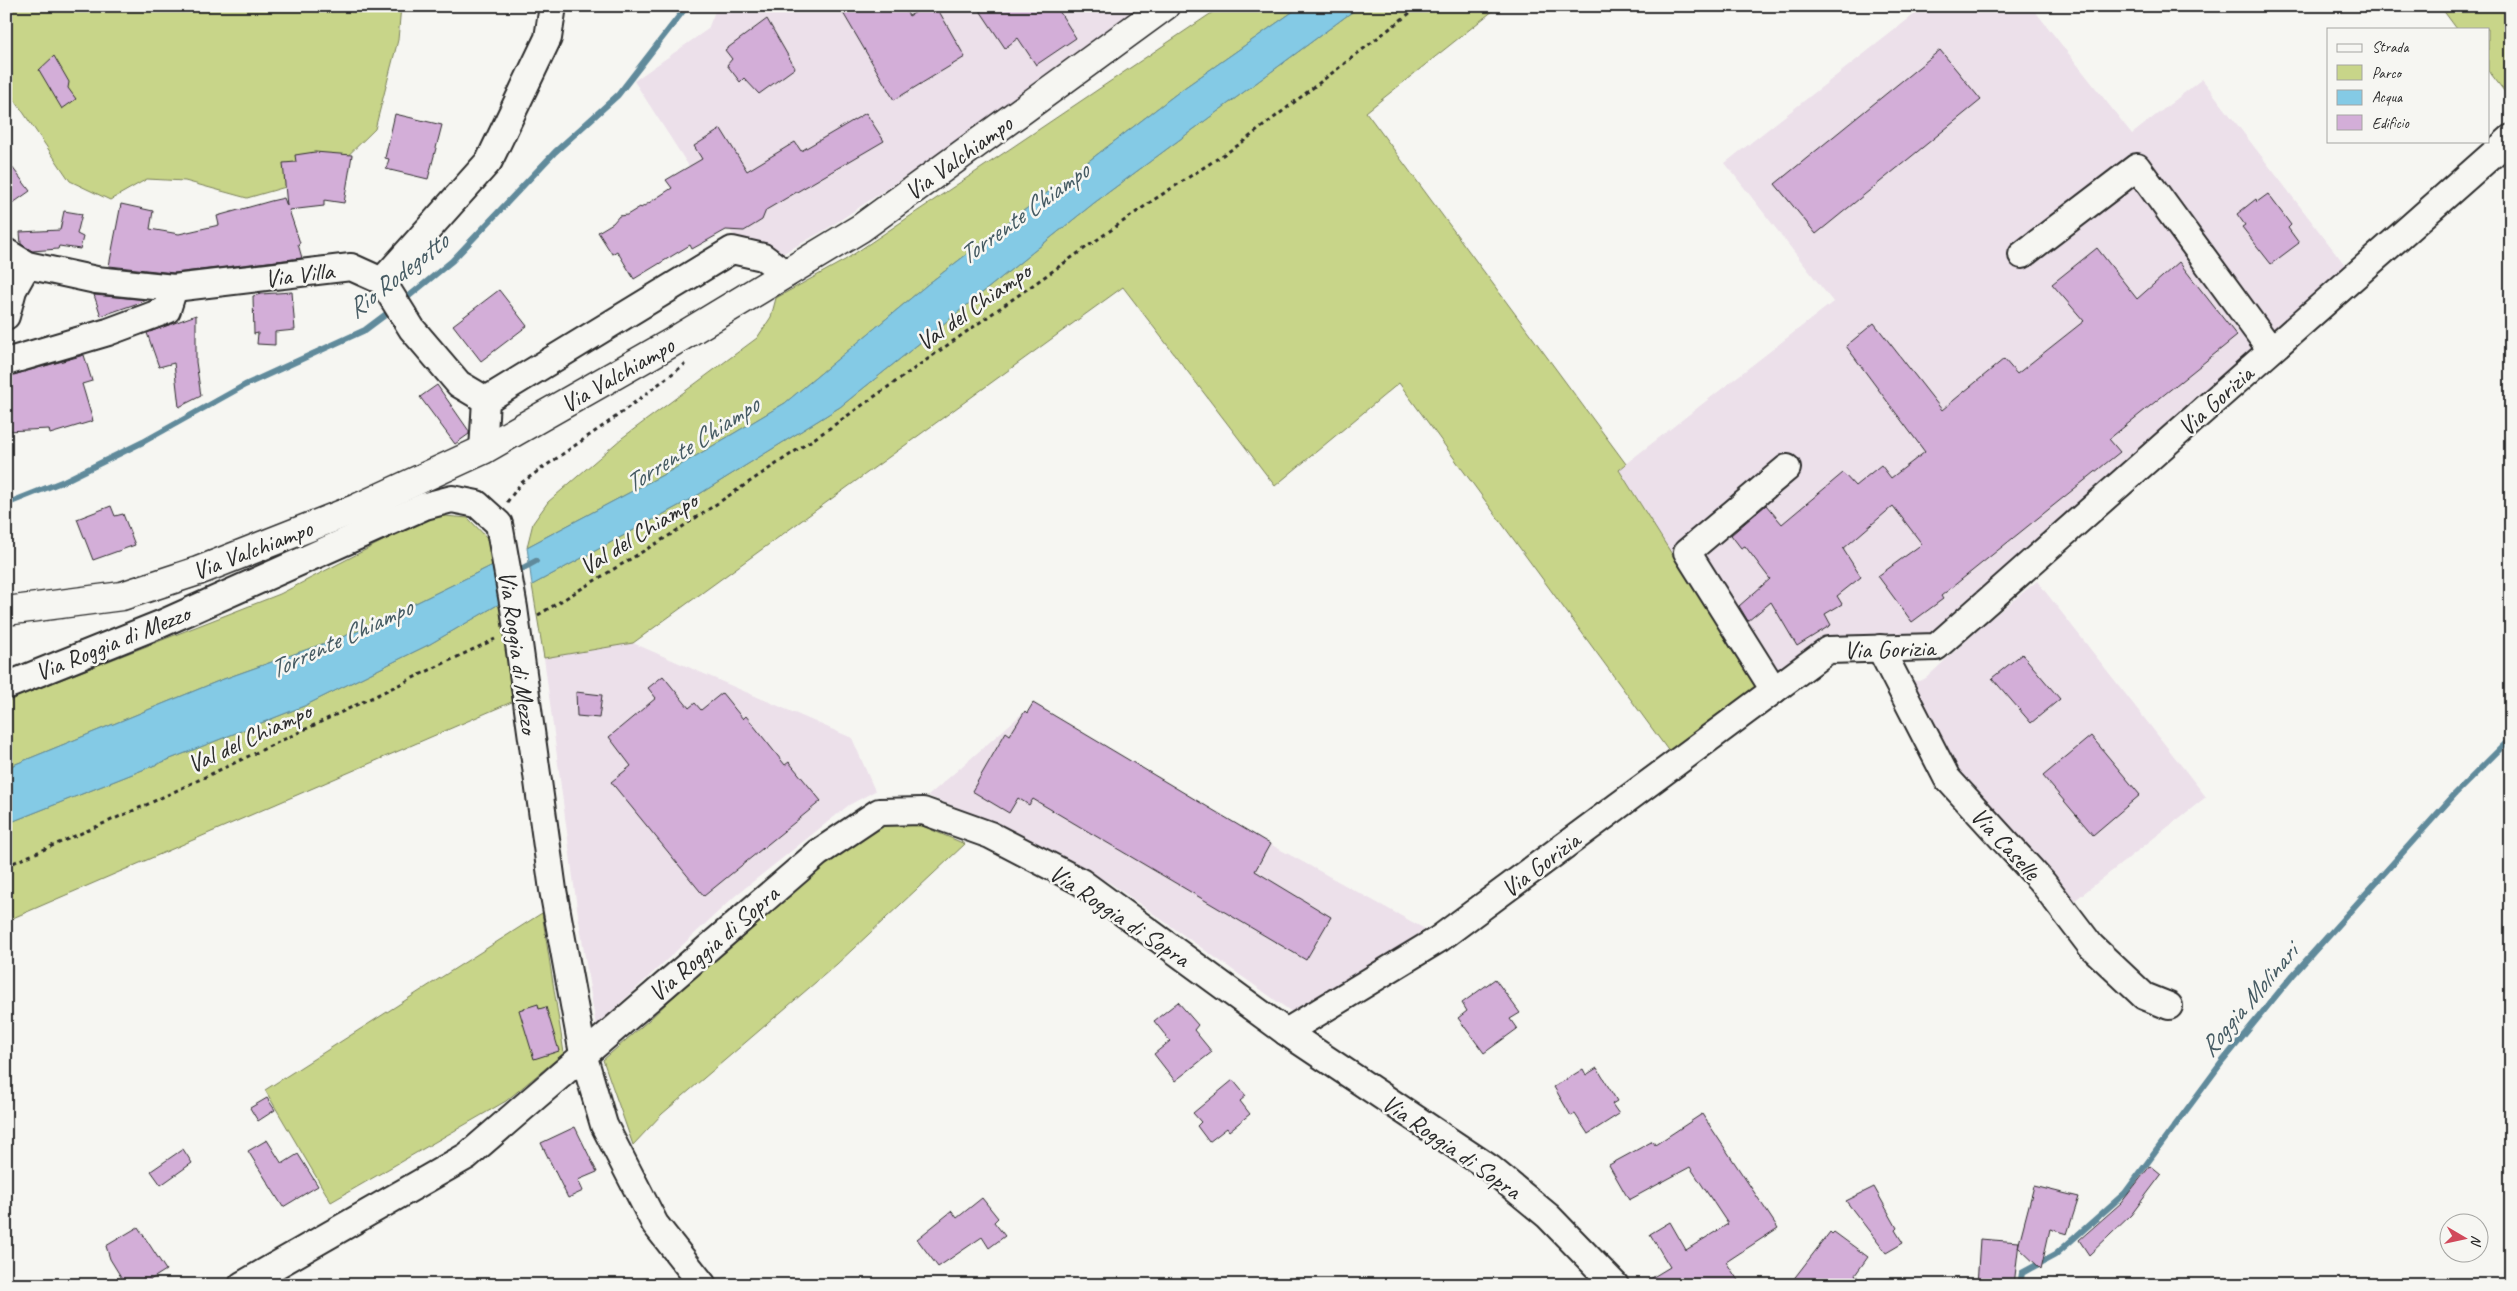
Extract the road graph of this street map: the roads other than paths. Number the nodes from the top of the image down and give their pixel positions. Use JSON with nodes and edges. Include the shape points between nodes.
{"nodes":[{"id":1,"x":553,"y":6,"type":"edge"},
{"id":2,"x":1165,"y":6,"type":"edge"},
{"id":3,"x":2511,"y":138,"type":"edge"},
{"id":4,"x":2022,"y":255,"type":"dead end"},
{"id":5,"x":16,"y":259,"type":"edge"},
{"id":6,"x":786,"y":274,"type":"junction"},
{"id":7,"x":382,"y":281,"type":"junction"},
{"id":8,"x":174,"y":288,"type":"junction"},
{"id":9,"x":6,"y":316,"type":"edge"},
{"id":10,"x":2271,"y":350,"type":"junction"},
{"id":11,"x":6,"y":362,"type":"edge"},
{"id":12,"x":486,"y":400,"type":"junction"},
{"id":13,"x":483,"y":450,"type":"junction"},
{"id":14,"x":1787,"y":468,"type":"dead end"},
{"id":15,"x":6,"y":611,"type":"edge"},
{"id":16,"x":1880,"y":648,"type":"junction"},
{"id":17,"x":6,"y":686,"type":"edge"},
{"id":18,"x":1774,"y":690,"type":"junction"},
{"id":19,"x":2169,"y":1006,"type":"dead end"},
{"id":20,"x":1286,"y":1032,"type":"junction"},
{"id":21,"x":584,"y":1054,"type":"junction"},
{"id":22,"x":242,"y":1285,"type":"edge"},
{"id":23,"x":703,"y":1285,"type":"edge"},
{"id":24,"x":1615,"y":1285,"type":"edge"}],
"edges":[{"from":1,"to":7,"type":"street","via":[[548,38],[489,161]]},
{"from":2,"to":6,"type":"main road","name":"Via Valchiampo","via":[[860,228]]},
{"from":3,"to":10,"type":"street","name":"Via Gorizia"},
{"from":4,"to":10,"type":"street","via":[[2137,167]]},
{"from":5,"to":8,"type":"street","name":"Via Villa","via":[[96,280]]},
{"from":5,"to":9,"type":"street","name":"Via Villa","via":[[14,290]]},
{"from":6,"to":12,"type":"street","via":[[763,257],[732,250]]},
{"from":6,"to":13,"type":"main road","name":"Via Valchiampo"},
{"from":7,"to":8,"type":"street","name":"Via Villa","via":[[352,267]]},
{"from":7,"to":12,"type":"street","via":[[412,329],[459,384]]},
{"from":8,"to":11,"type":"street","via":[[167,310],[108,332]]},
{"from":10,"to":16,"type":"street","name":"Via Gorizia","via":[[1936,647]]},
{"from":12,"to":13,"type":"street"},
{"from":13,"to":15,"type":"main road","name":"Via Valchiampo","via":[[355,509],[173,580],[122,596]]},
{"from":14,"to":18,"type":"street","via":[[1687,552]]},
{"from":16,"to":18,"type":"street","name":"Via Gorizia","via":[[1828,650]]},
{"from":16,"to":19,"type":"street","name":"Via Caselle","via":[[1947,778],[2043,884],[2091,946],[2144,996]]},
{"from":17,"to":21,"type":"street","name":"Via Roggia di Mezzo","via":[[163,623],[425,506],[452,499],[477,504],[501,533],[524,613],[553,890]]},
{"from":18,"to":20,"type":"street","name":"Via Gorizia","via":[[1439,939]]},
{"from":20,"to":21,"type":"street","name":"Via Roggia di Sopra","via":[[1081,882],[990,835],[923,811],[879,812],[818,853]]},
{"from":20,"to":24,"type":"street","name":"Via Roggia di Sopra","via":[[1491,1169],[1548,1216]]},
{"from":21,"to":22,"type":"street","name":"Via Roggia di Sopra","via":[[467,1156]]},
{"from":21,"to":23,"type":"street","name":"Via Roggia di Mezzo","via":[[604,1125],[626,1168],[655,1224]]}]}
